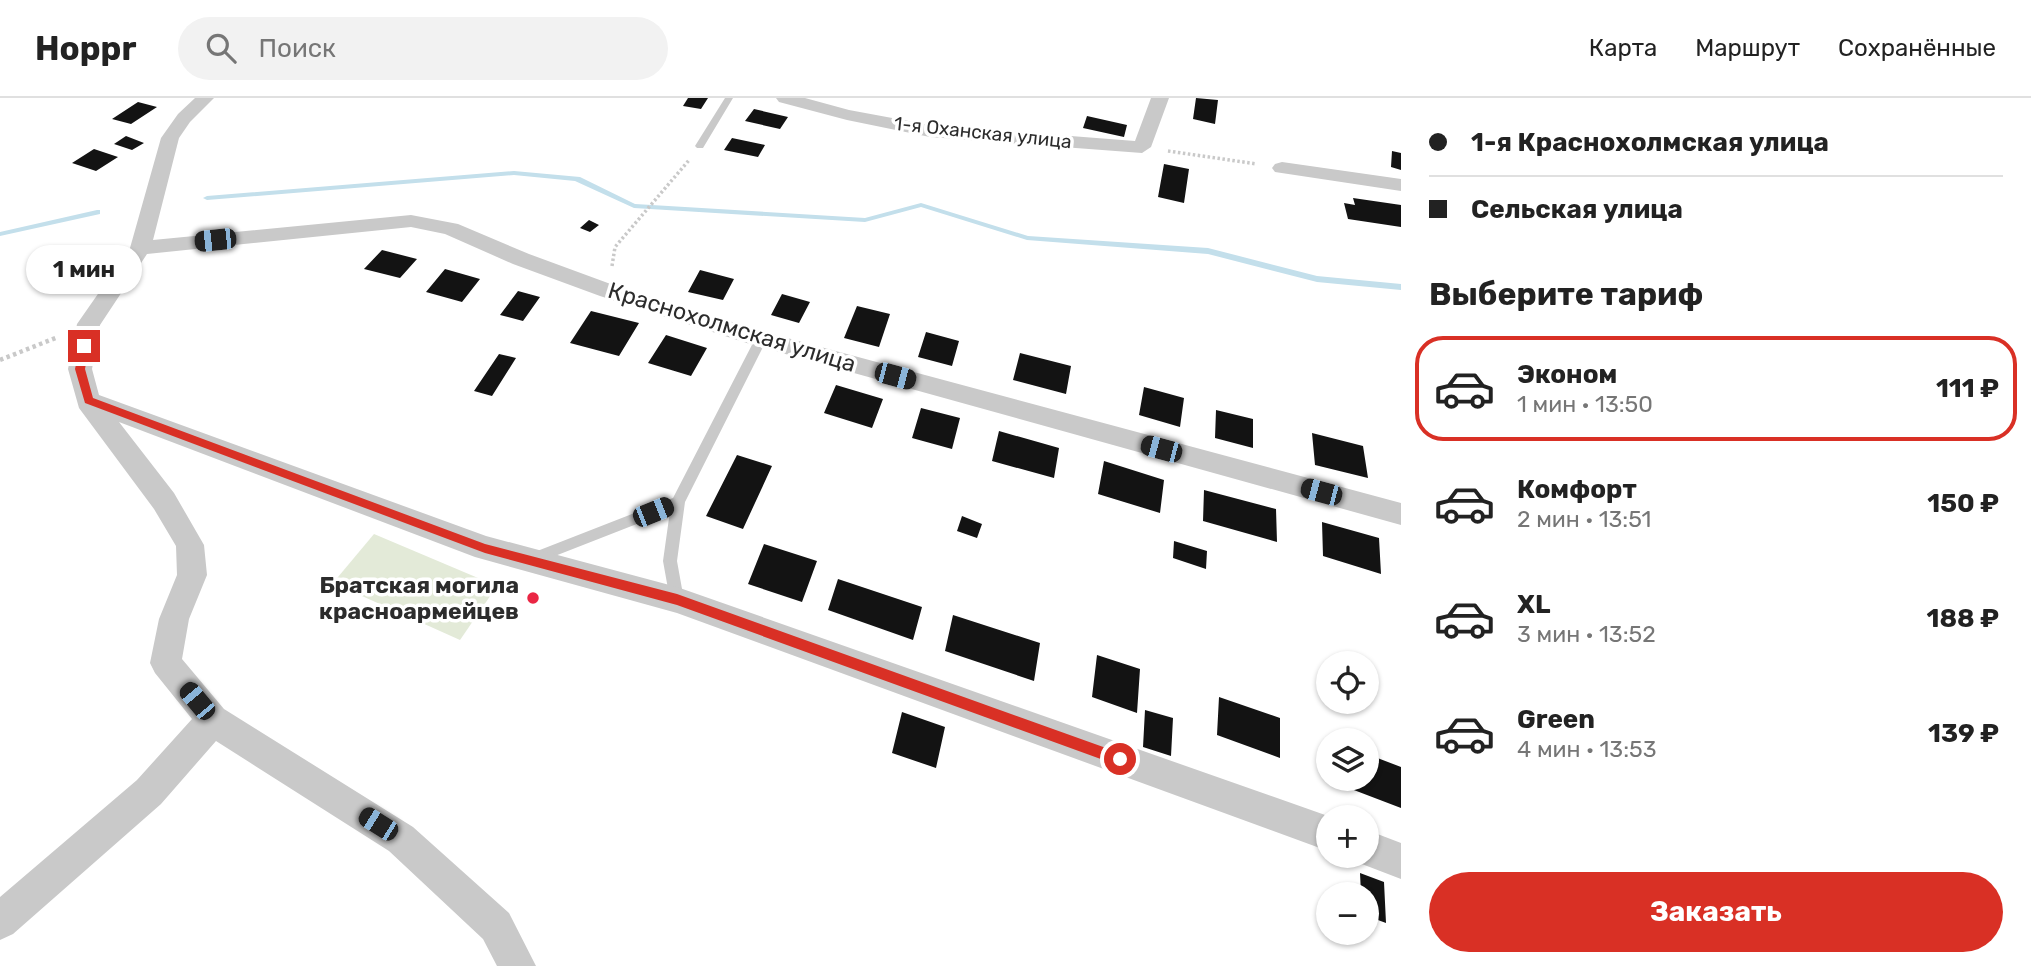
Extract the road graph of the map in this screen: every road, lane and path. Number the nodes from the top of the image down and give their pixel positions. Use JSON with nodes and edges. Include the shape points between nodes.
{"nodes":[{"id":1,"x":205,"y":98,"type":"edge"},
{"id":2,"x":729,"y":98,"type":"edge"},
{"id":3,"x":785,"y":98,"type":"edge"},
{"id":4,"x":1160,"y":98,"type":"edge"},
{"id":5,"x":700,"y":146,"type":"joint"},
{"id":6,"x":1142,"y":147,"type":"junction"},
{"id":7,"x":1282,"y":168,"type":"joint"},
{"id":8,"x":1401,"y":185,"type":"edge"},
{"id":9,"x":140,"y":248,"type":"junction"},
{"id":10,"x":608,"y":291,"type":"junction"},
{"id":11,"x":89,"y":324,"type":"junction"},
{"id":12,"x":761,"y":339,"type":"junction"},
{"id":13,"x":0,"y":360,"type":"edge"},
{"id":14,"x":88,"y":401,"type":"junction"},
{"id":15,"x":678,"y":502,"type":"junction"},
{"id":16,"x":1401,"y":514,"type":"edge"},
{"id":17,"x":529,"y":560,"type":"junction"},
{"id":18,"x":677,"y":600,"type":"junction"},
{"id":19,"x":213,"y":720,"type":"junction"},
{"id":20,"x":1316,"y":830,"type":"edge"},
{"id":21,"x":1379,"y":853,"type":"edge"},
{"id":22,"x":1401,"y":861,"type":"edge"},
{"id":23,"x":0,"y":921,"type":"edge"},
{"id":24,"x":517,"y":966,"type":"edge"}],
"edges":[{"from":1,"to":9,"type":"street","via":[[170,138]]},
{"from":2,"to":5,"type":"lane"},
{"from":3,"to":6,"type":"street","name":"1-я Оханская улица","via":[[930,131]]},
{"from":4,"to":6,"type":"street"},
{"from":5,"to":10,"type":"path","via":[[615,247]]},
{"from":6,"to":7,"type":"path"},
{"from":7,"to":8,"type":"street"},
{"from":9,"to":10,"type":"street","name":"Краснохолмская улица","via":[[411,221],[451,229]]},
{"from":9,"to":11,"type":"street"},
{"from":10,"to":12,"type":"street","name":"Краснохолмская улица"},
{"from":11,"to":13,"type":"path"},
{"from":11,"to":14,"type":"street","via":[[80,369]]},
{"from":12,"to":15,"type":"lane"},
{"from":12,"to":16,"type":"street","name":"Краснохолмская улица"},
{"from":14,"to":17,"type":"street","via":[[485,548]]},
{"from":14,"to":19,"type":"street","via":[[164,501],[190,545],[192,575],[174,619],[166,663]]},
{"from":15,"to":17,"type":"lane"},
{"from":15,"to":18,"type":"lane","via":[[670,561]]},
{"from":17,"to":18,"type":"street"},
{"from":18,"to":20,"type":"street"},
{"from":19,"to":23,"type":"street","via":[[149,792]]},
{"from":19,"to":24,"type":"street","via":[[401,839],[496,926]]},
{"from":21,"to":22,"type":"street"}]}
